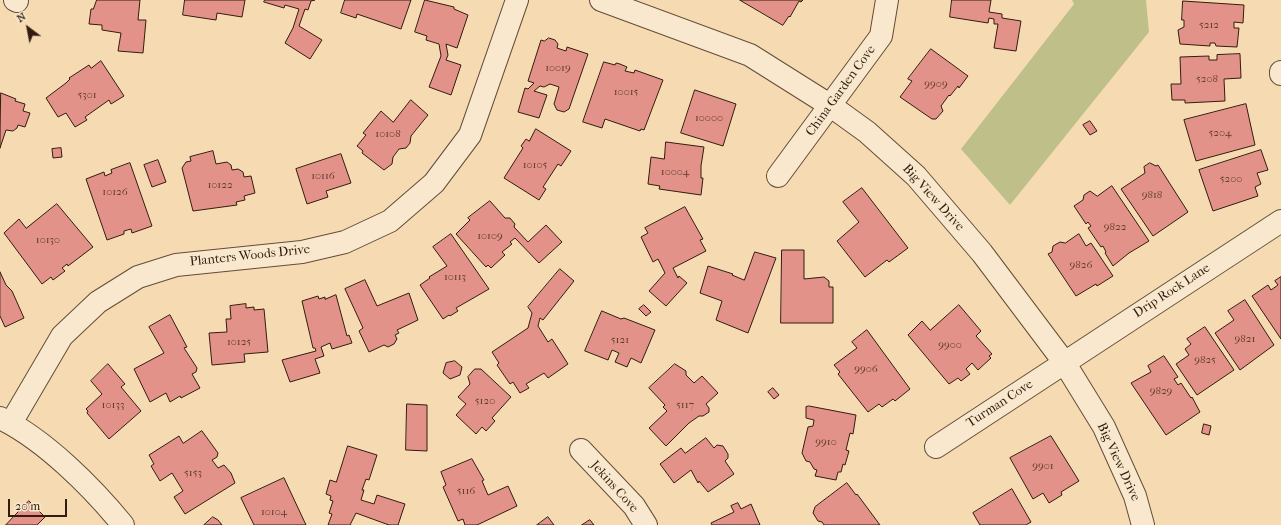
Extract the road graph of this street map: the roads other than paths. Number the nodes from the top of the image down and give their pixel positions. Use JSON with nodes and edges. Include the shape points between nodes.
{"nodes":[{"id":1,"x":517,"y":0,"type":"edge"},
{"id":2,"x":601,"y":0,"type":"edge"},
{"id":3,"x":887,"y":0,"type":"edge"},
{"id":4,"x":831,"y":106,"type":"junction"},
{"id":5,"x":778,"y":176,"type":"dead end"},
{"id":6,"x":1281,"y":220,"type":"edge"},
{"id":7,"x":1064,"y":362,"type":"junction"},
{"id":8,"x":6,"y":420,"type":"edge"},
{"id":9,"x":936,"y":447,"type":"dead end"},
{"id":10,"x":581,"y":450,"type":"dead end"},
{"id":11,"x":122,"y":525,"type":"edge"},
{"id":12,"x":646,"y":525,"type":"edge"},
{"id":13,"x":1143,"y":525,"type":"edge"}],
"edges":[{"from":1,"to":8,"type":"street","name":"Planters Woods Drive","via":[[470,135],[434,183],[390,221],[345,242],[302,252],[176,265],[138,277],[98,302],[62,336]]},
{"from":2,"to":4,"type":"street","name":"Big View Drive","via":[[750,55]]},
{"from":3,"to":4,"type":"street","name":"China Garden Cove","via":[[881,36]]},
{"from":4,"to":5,"type":"street","name":"China Garden Cove"},
{"from":4,"to":7,"type":"street","name":"Big View Drive","via":[[867,132],[916,176],[982,253]]},
{"from":6,"to":7,"type":"street","name":"Drip Rock Lane"},
{"from":7,"to":9,"type":"street","name":"Turman Cove"},
{"from":7,"to":13,"type":"street","name":"Big View Drive","via":[[1104,427],[1135,496]]},
{"from":8,"to":11,"type":"street","via":[[61,460],[102,500]]},
{"from":10,"to":12,"type":"street","name":"Jekins Cove","via":[[634,506]]}]}
